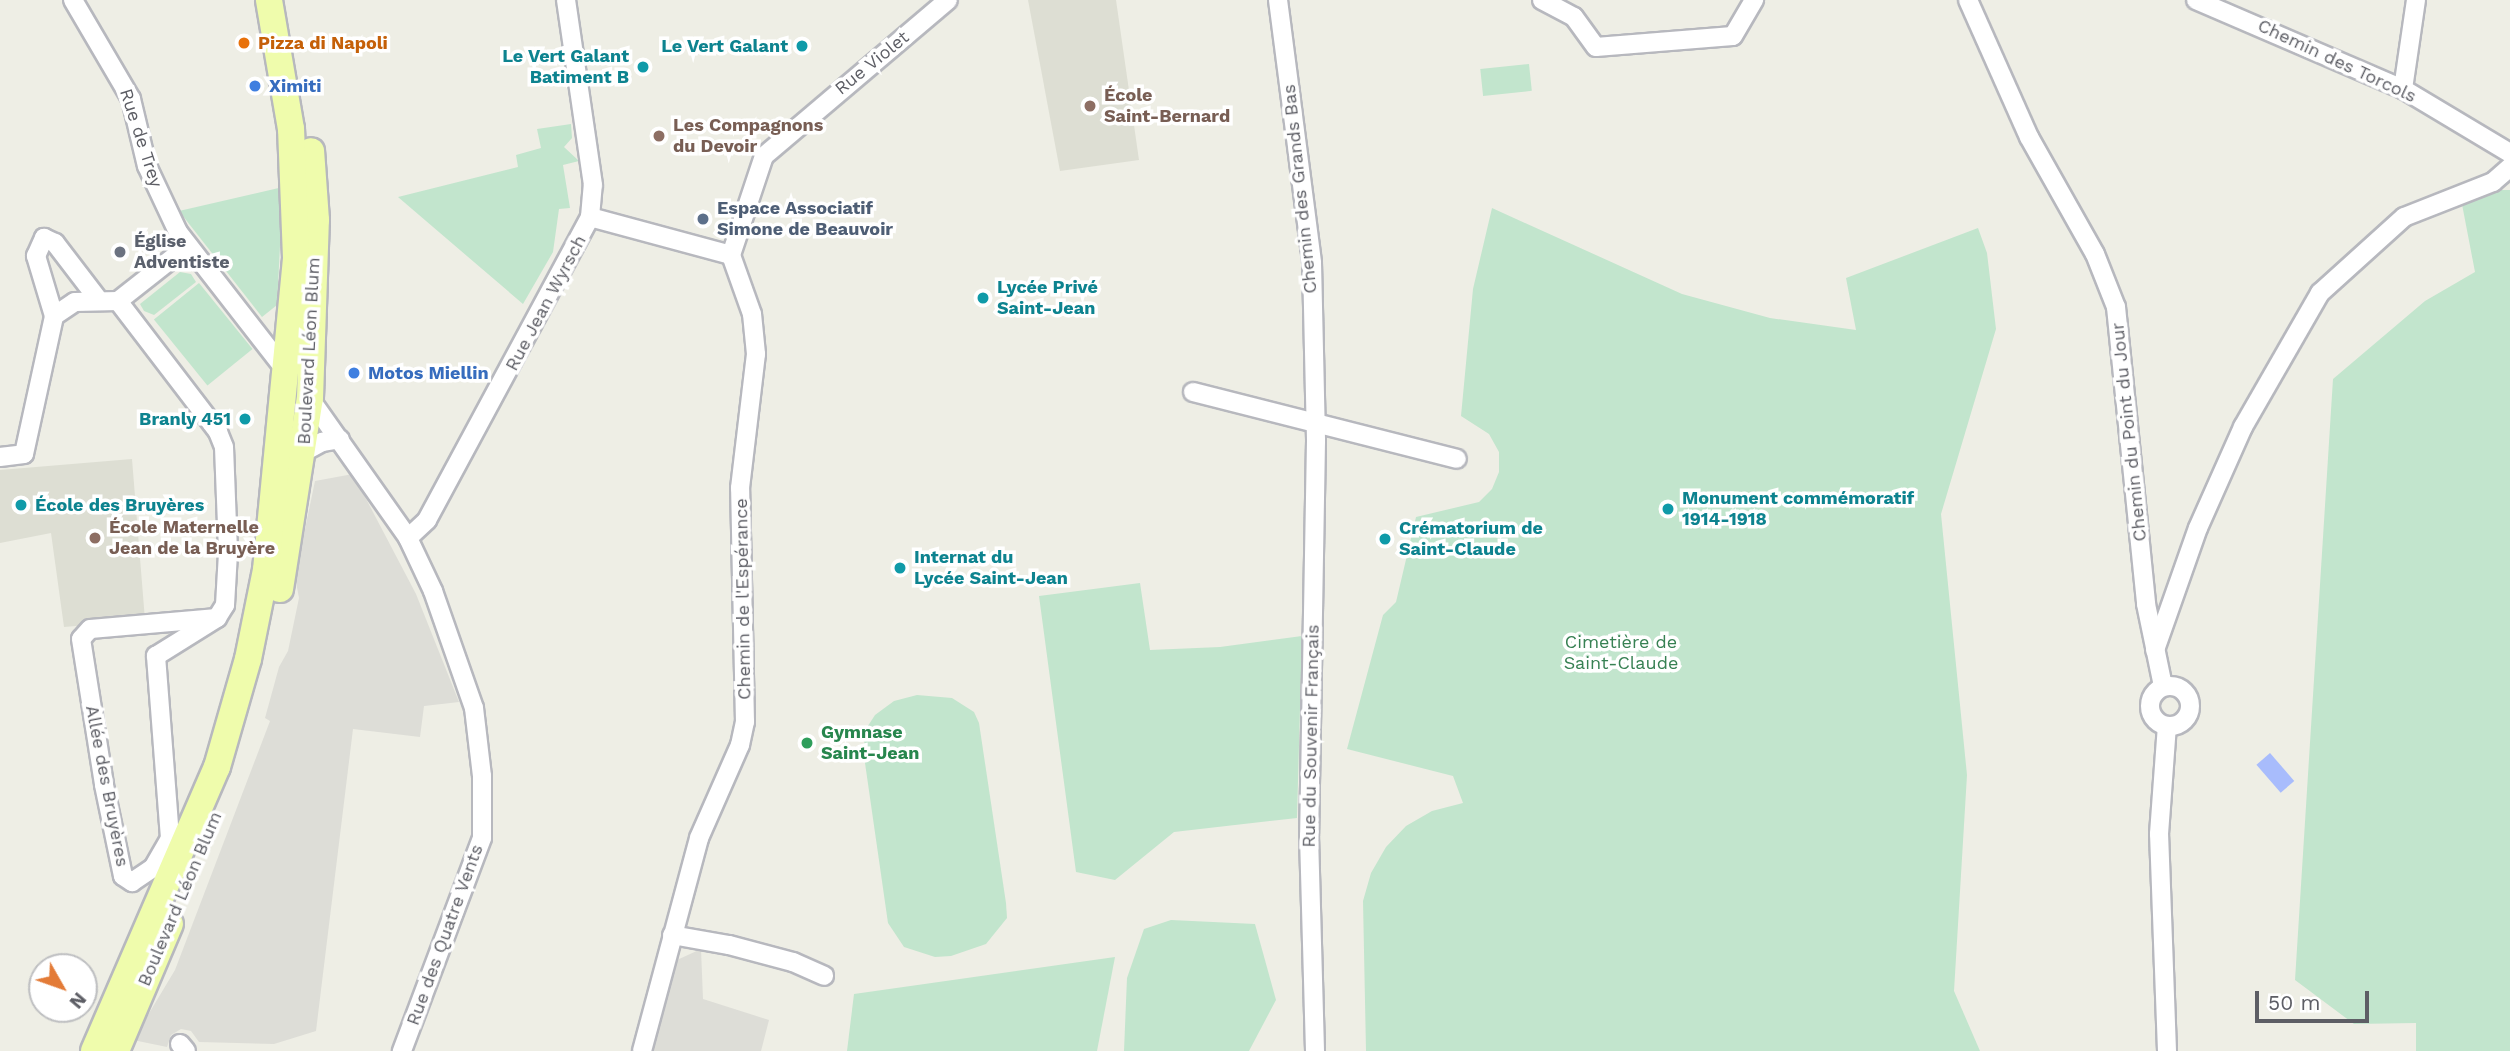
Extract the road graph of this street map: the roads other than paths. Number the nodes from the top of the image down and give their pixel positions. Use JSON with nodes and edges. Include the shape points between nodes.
{"nodes":[{"id":1,"x":73,"y":0,"type":"edge"},
{"id":2,"x":269,"y":0,"type":"edge"},
{"id":3,"x":287,"y":0,"type":"edge"},
{"id":4,"x":566,"y":0,"type":"edge"},
{"id":5,"x":948,"y":0,"type":"edge"},
{"id":6,"x":1278,"y":0,"type":"edge"},
{"id":7,"x":1542,"y":0,"type":"edge"},
{"id":8,"x":1754,"y":0,"type":"edge"},
{"id":9,"x":1968,"y":0,"type":"edge"},
{"id":10,"x":2196,"y":0,"type":"edge"},
{"id":11,"x":2416,"y":0,"type":"edge"},
{"id":12,"x":2403,"y":89,"type":"junction"},
{"id":13,"x":2510,"y":153,"type":"edge"},
{"id":14,"x":2510,"y":167,"type":"edge"},
{"id":15,"x":296,"y":200,"type":"junction"},
{"id":16,"x":590,"y":217,"type":"junction"},
{"id":17,"x":188,"y":246,"type":"junction"},
{"id":18,"x":731,"y":255,"type":"junction"},
{"id":19,"x":97,"y":299,"type":"junction"},
{"id":20,"x":118,"y":301,"type":"junction"},
{"id":21,"x":54,"y":316,"type":"junction"},
{"id":22,"x":254,"y":330,"type":"junction"},
{"id":23,"x":287,"y":372,"type":"junction"},
{"id":24,"x":1193,"y":392,"type":"dead end"},
{"id":25,"x":310,"y":398,"type":"junction"},
{"id":26,"x":1316,"y":421,"type":"junction"},
{"id":27,"x":340,"y":439,"type":"junction"},
{"id":28,"x":304,"y":452,"type":"junction"},
{"id":29,"x":0,"y":457,"type":"edge"},
{"id":30,"x":1457,"y":459,"type":"dead end"},
{"id":31,"x":408,"y":538,"type":"junction"},
{"id":32,"x":2146,"y":604,"type":"junction"},
{"id":33,"x":2171,"y":604,"type":"junction"},
{"id":34,"x":217,"y":618,"type":"junction"},
{"id":35,"x":2155,"y":651,"type":"junction"},
{"id":36,"x":2164,"y":686,"type":"junction"},
{"id":37,"x":2167,"y":726,"type":"junction"},
{"id":38,"x":672,"y":935,"type":"junction"},
{"id":39,"x":824,"y":976,"type":"dead end"},
{"id":40,"x":93,"y":1051,"type":"edge"},
{"id":41,"x":116,"y":1051,"type":"edge"},
{"id":42,"x":402,"y":1051,"type":"edge"},
{"id":43,"x":642,"y":1051,"type":"edge"},
{"id":44,"x":1315,"y":1051,"type":"edge"},
{"id":45,"x":2167,"y":1051,"type":"edge"}],
"edges":[{"from":1,"to":17,"type":"street","name":"Rue de Trey","via":[[131,99],[147,166]]},
{"from":2,"to":15,"type":"main road","name":"Boulevard Léon Blum","via":[[291,129]]},
{"from":3,"to":25,"type":"main road","name":"Boulevard Léon Blum","via":[[309,127],[316,219]]},
{"from":4,"to":16,"type":"street","name":"Rue Jean Wyrsch","via":[[593,185]]},
{"from":5,"to":18,"type":"street","name":"Rue Violet","via":[[764,156]]},
{"from":6,"to":26,"type":"street","name":"Chemin des Grands Bas","via":[[1312,263]]},
{"from":7,"to":8,"type":"street","via":[[1574,17],[1596,47],[1733,36]]},
{"from":9,"to":32,"type":"street","name":"Chemin du Point du Jour","via":[[2029,136],[2095,254],[2116,307]]},
{"from":10,"to":12,"type":"street","name":"Chemin des Torcols"},
{"from":11,"to":12,"type":"street"},
{"from":12,"to":13,"type":"street","name":"Chemin des Torcols"},
{"from":14,"to":33,"type":"street","via":[[2493,182],[2404,217],[2320,293],[2243,427],[2198,528]]},
{"from":15,"to":22,"type":"street","name":"Boulevard Léon Blum","via":[[282,320],[272,330]]},
{"from":15,"to":23,"type":"main road","name":"Boulevard Léon Blum"},
{"from":16,"to":18,"type":"street"},
{"from":16,"to":31,"type":"street","name":"Rue Jean Wyrsch","via":[[427,520]]},
{"from":17,"to":20,"type":"street"},
{"from":17,"to":22,"type":"street","name":"Rue de Trey"},
{"from":18,"to":38,"type":"street","name":"Chemin de l'Espérance","via":[[751,314],[757,354],[740,488],[745,722],[740,745],[699,838]]},
{"from":19,"to":20,"type":"street"},
{"from":19,"to":21,"type":"street","via":[[65,307]]},
{"from":19,"to":21,"type":"street","via":[[55,243],[44,238],[36,256]]},
{"from":20,"to":34,"type":"street","via":[[218,432],[223,447],[228,553],[226,604]]},
{"from":21,"to":29,"type":"street","via":[[24,454]]},
{"from":22,"to":23,"type":"street","name":"Rue de Trey"},
{"from":23,"to":25,"type":"street","name":"Rue de Trey"},
{"from":23,"to":40,"type":"main road","name":"Boulevard Léon Blum","via":[[267,569],[218,767]]},
{"from":24,"to":26,"type":"street"},
{"from":25,"to":27,"type":"street","name":"Rue de Trey"},
{"from":25,"to":28,"type":"main road","name":"Boulevard Léon Blum"},
{"from":26,"to":30,"type":"street"},
{"from":26,"to":44,"type":"street","name":"Rue du Souvenir Français","via":[[1309,836]]},
{"from":27,"to":28,"type":"street"},
{"from":27,"to":31,"type":"street","name":"Rue de Trey"},
{"from":28,"to":41,"type":"main road","name":"Boulevard Léon Blum","via":[[265,664],[232,776]]},
{"from":31,"to":42,"type":"street","name":"Rue des Quatre Vents","via":[[474,708],[483,803],[482,838],[473,866]]},
{"from":32,"to":33,"type":"street"},
{"from":32,"to":35,"type":"street","name":"Chemin du Point du Jour"},
{"from":33,"to":35,"type":"street"},
{"from":34,"to":34,"type":"street","name":"Allée des Bruyères","via":[[156,656],[170,838],[153,868],[132,882],[123,876],[81,639],[90,629]]},
{"from":35,"to":36,"type":"street","name":"Chemin du Point du Jour"},
{"from":36,"to":37,"type":"street","via":[[2153,695],[2149,708],[2155,720]]},
{"from":36,"to":37,"type":"street","via":[[2182,690],[2189,701],[2185,719]]},
{"from":37,"to":45,"type":"street","via":[[2159,834]]},
{"from":38,"to":39,"type":"street","via":[[729,944]]},
{"from":38,"to":43,"type":"street","name":"Chemin de l'Espérance"}]}
